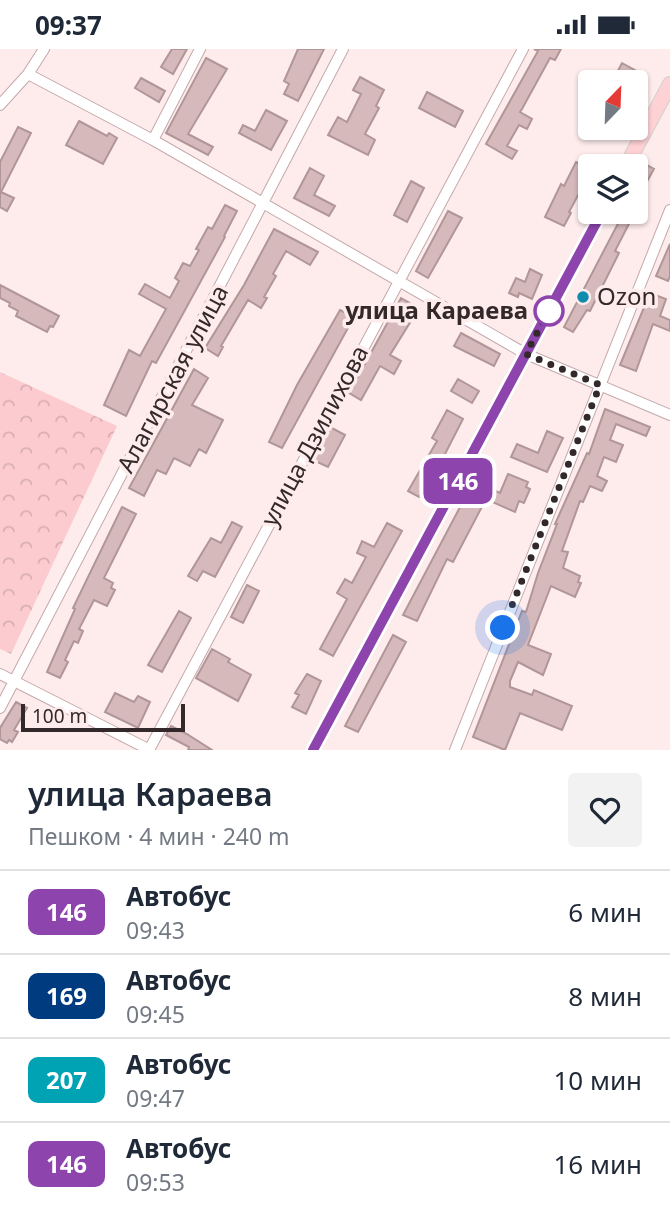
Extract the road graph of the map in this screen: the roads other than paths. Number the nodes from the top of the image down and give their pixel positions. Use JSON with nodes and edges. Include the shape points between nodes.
{"nodes":[{"id":1,"x":44,"y":49,"type":"edge"},
{"id":2,"x":200,"y":49,"type":"edge"},
{"id":3,"x":343,"y":49,"type":"edge"},
{"id":4,"x":523,"y":49,"type":"edge"},
{"id":5,"x":28,"y":74,"type":"junction"},
{"id":6,"x":670,"y":84,"type":"edge"},
{"id":7,"x":0,"y":105,"type":"edge"},
{"id":8,"x":153,"y":140,"type":"junction"},
{"id":9,"x":632,"y":154,"type":"edge"},
{"id":10,"x":263,"y":205,"type":"junction"},
{"id":11,"x":670,"y":210,"type":"edge"},
{"id":12,"x":596,"y":224,"type":"edge"},
{"id":13,"x":398,"y":281,"type":"junction"},
{"id":14,"x":526,"y":354,"type":"junction"},
{"id":15,"x":600,"y":385,"type":"junction"},
{"id":16,"x":670,"y":415,"type":"edge"},
{"id":17,"x":0,"y":674,"type":"edge"},
{"id":18,"x":15,"y":681,"type":"junction"},
{"id":19,"x":0,"y":708,"type":"edge"},
{"id":20,"x":149,"y":750,"type":"edge"},
{"id":21,"x":313,"y":750,"type":"edge"},
{"id":22,"x":455,"y":750,"type":"edge"}],
"edges":[{"from":1,"to":5,"type":"street"},
{"from":2,"to":8,"type":"street"},
{"from":3,"to":10,"type":"street","name":"Алагирская улица"},
{"from":4,"to":13,"type":"street","name":"улица Дзилихова"},
{"from":5,"to":7,"type":"street"},
{"from":5,"to":8,"type":"street"},
{"from":6,"to":9,"type":"main road"},
{"from":8,"to":10,"type":"street"},
{"from":10,"to":13,"type":"street"},
{"from":10,"to":18,"type":"street","name":"Алагирская улица"},
{"from":11,"to":15,"type":"street"},
{"from":12,"to":14,"type":"main road"},
{"from":13,"to":14,"type":"street"},
{"from":13,"to":20,"type":"street","name":"улица Дзилихова"},
{"from":14,"to":15,"type":"street"},
{"from":14,"to":21,"type":"main road"},
{"from":15,"to":16,"type":"street"},
{"from":15,"to":22,"type":"street"},
{"from":17,"to":18,"type":"street"},
{"from":18,"to":19,"type":"street","name":"Алагирская улица"},
{"from":18,"to":20,"type":"street"}]}
